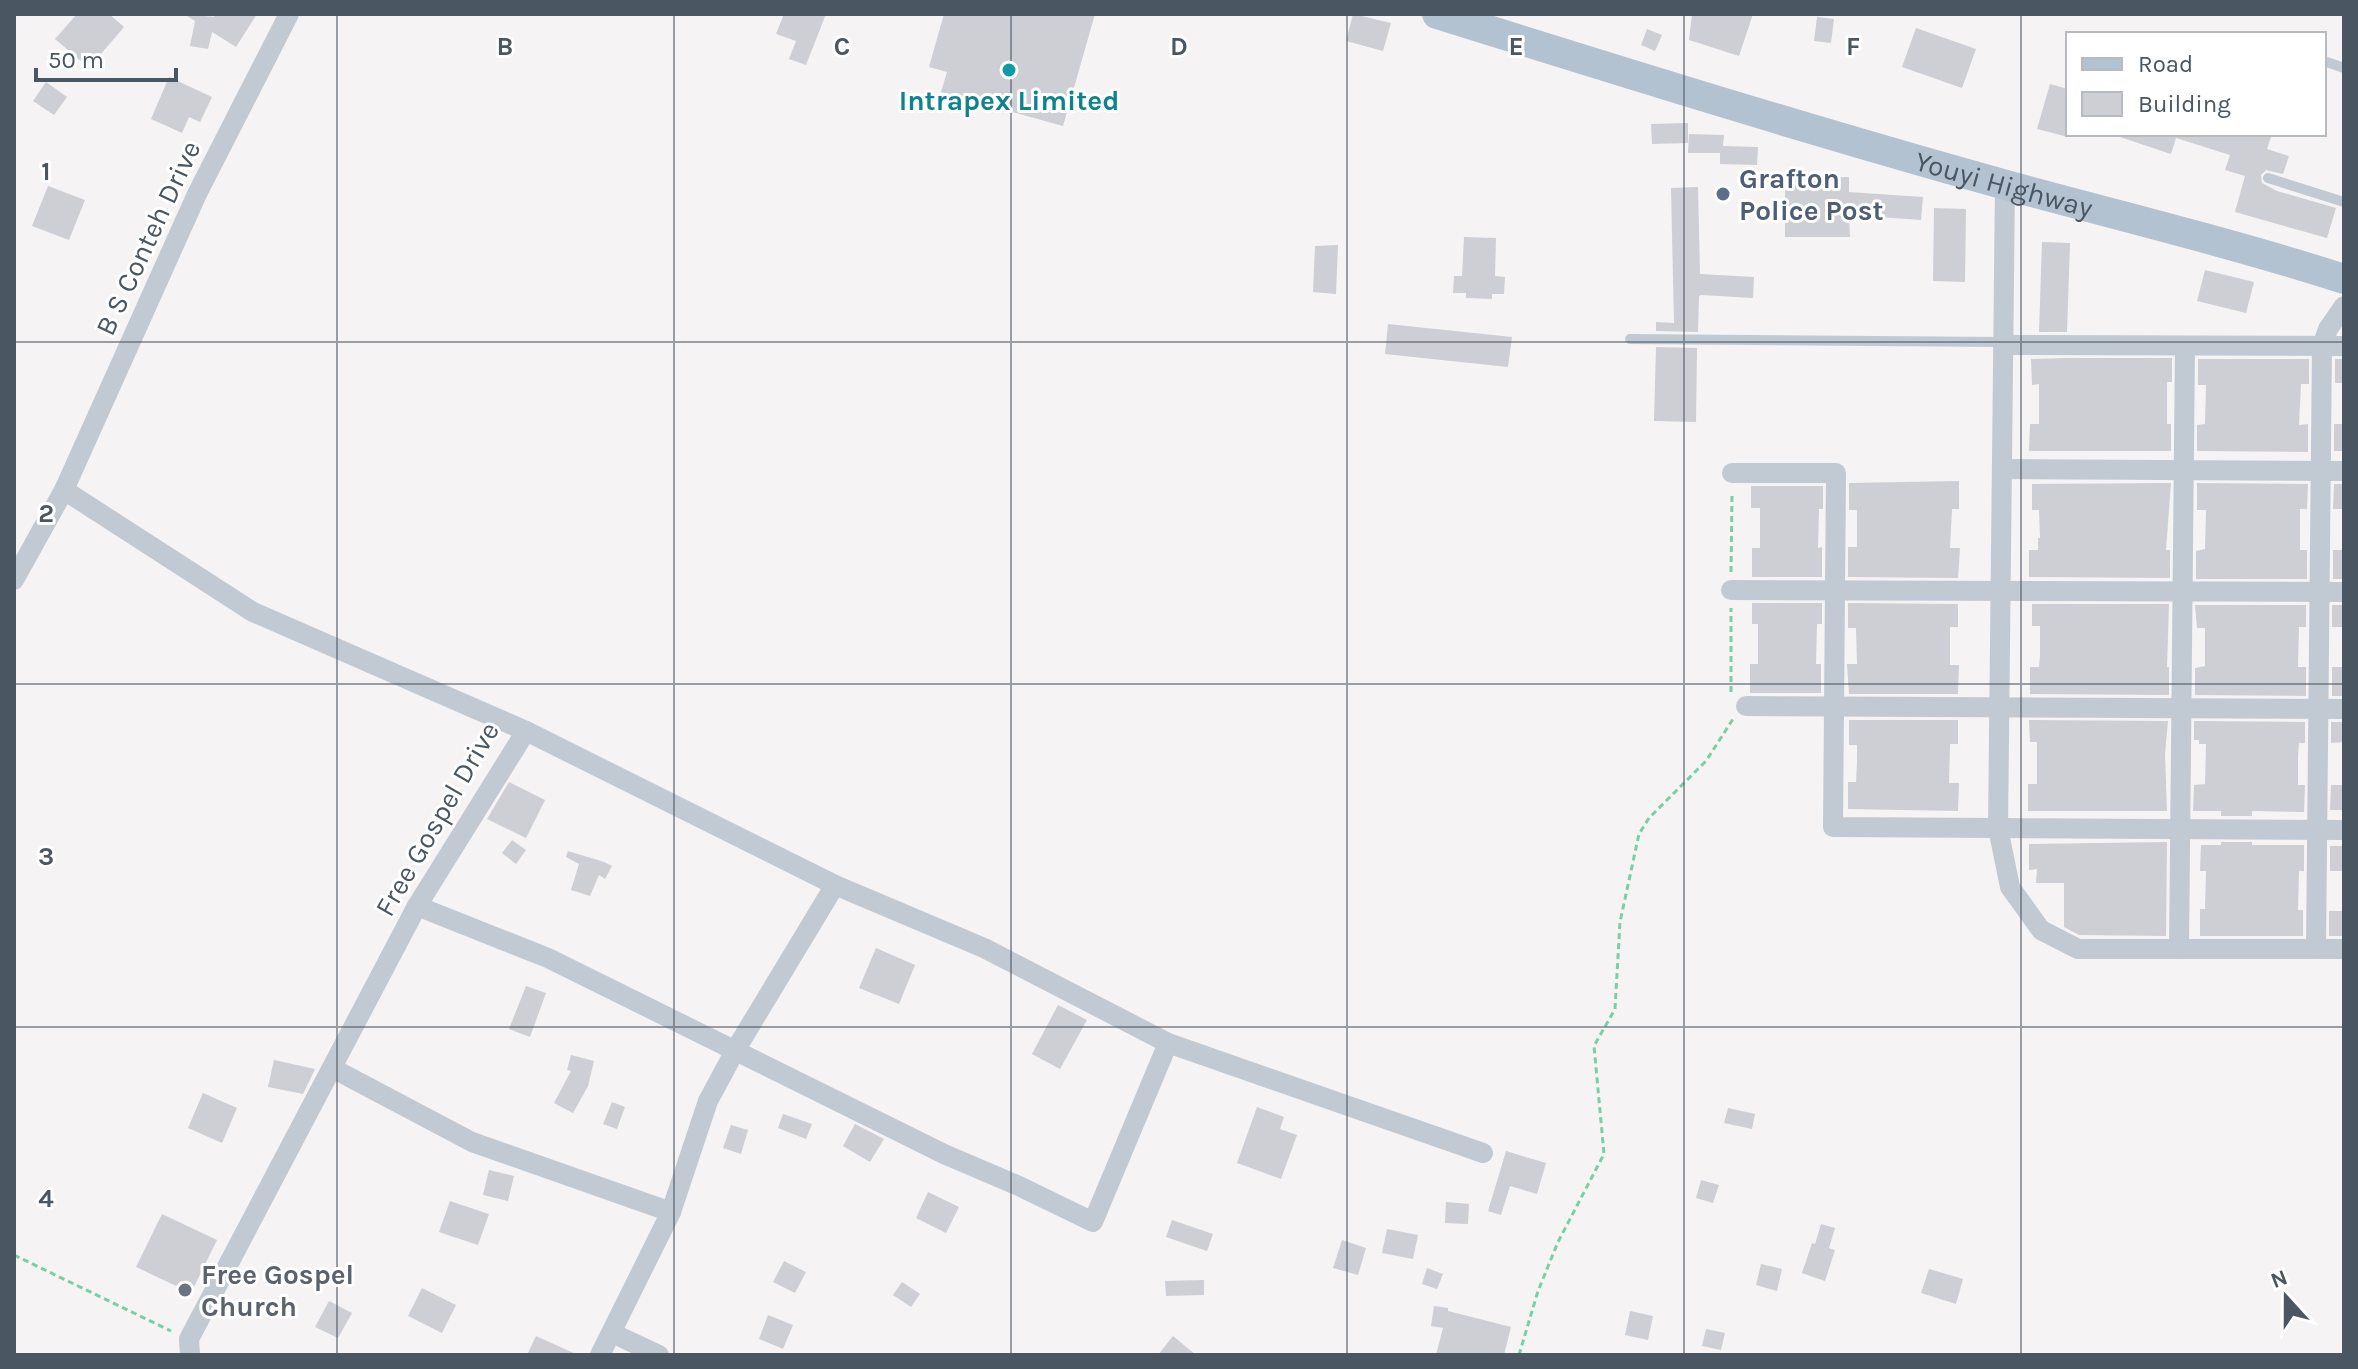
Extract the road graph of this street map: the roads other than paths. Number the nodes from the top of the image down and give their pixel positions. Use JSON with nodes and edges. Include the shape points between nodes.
{"nodes":[{"id":1,"x":289,"y":14,"type":"edge"},
{"id":2,"x":1437,"y":14,"type":"edge"},
{"id":3,"x":2268,"y":178,"type":"dead end"},
{"id":4,"x":2005,"y":184,"type":"junction"},
{"id":5,"x":2344,"y":202,"type":"edge"},
{"id":6,"x":2344,"y":279,"type":"edge"},
{"id":7,"x":2344,"y":306,"type":"edge"},
{"id":8,"x":1630,"y":339,"type":"dead end"},
{"id":9,"x":2003,"y":343,"type":"junction"},
{"id":10,"x":2185,"y":346,"type":"junction"},
{"id":11,"x":2322,"y":346,"type":"junction"},
{"id":12,"x":2344,"y":346,"type":"edge"},
{"id":13,"x":2002,"y":469,"type":"junction"},
{"id":14,"x":2184,"y":470,"type":"junction"},
{"id":15,"x":2321,"y":471,"type":"junction"},
{"id":16,"x":2344,"y":471,"type":"edge"},
{"id":17,"x":1732,"y":473,"type":"dead end"},
{"id":18,"x":64,"y":490,"type":"junction"},
{"id":19,"x":14,"y":580,"type":"edge"},
{"id":20,"x":1731,"y":590,"type":"dead end"},
{"id":21,"x":1835,"y":590,"type":"junction"},
{"id":22,"x":2001,"y":590,"type":"junction"},
{"id":23,"x":2183,"y":591,"type":"junction"},
{"id":24,"x":2320,"y":592,"type":"junction"},
{"id":25,"x":2344,"y":592,"type":"edge"},
{"id":26,"x":1746,"y":706,"type":"road end"},
{"id":27,"x":1834,"y":707,"type":"junction"},
{"id":28,"x":1999,"y":707,"type":"junction"},
{"id":29,"x":2182,"y":708,"type":"junction"},
{"id":30,"x":2319,"y":709,"type":"junction"},
{"id":31,"x":2344,"y":709,"type":"edge"},
{"id":32,"x":526,"y":731,"type":"junction"},
{"id":33,"x":1998,"y":828,"type":"junction"},
{"id":34,"x":2180,"y":829,"type":"junction"},
{"id":35,"x":2318,"y":830,"type":"junction"},
{"id":36,"x":2344,"y":830,"type":"edge"},
{"id":37,"x":835,"y":885,"type":"junction"},
{"id":38,"x":417,"y":906,"type":"junction"},
{"id":39,"x":2316,"y":948,"type":"junction"},
{"id":40,"x":2179,"y":949,"type":"junction"},
{"id":41,"x":2344,"y":949,"type":"edge"},
{"id":42,"x":1168,"y":1043,"type":"junction"},
{"id":43,"x":736,"y":1049,"type":"junction"},
{"id":44,"x":332,"y":1068,"type":"junction"},
{"id":45,"x":1483,"y":1153,"type":"dead end"},
{"id":46,"x":671,"y":1212,"type":"junction"},
{"id":47,"x":612,"y":1333,"type":"junction"},
{"id":48,"x":189,"y":1347,"type":"edge"},
{"id":49,"x":600,"y":1355,"type":"edge"},
{"id":50,"x":659,"y":1355,"type":"edge"}],
"edges":[{"from":1,"to":18,"type":"street","name":"B S Conteh Drive","via":[[197,194]]},
{"from":2,"to":4,"type":"main road","name":"Youyi Highway"},
{"from":3,"to":5,"type":"lane"},
{"from":4,"to":6,"type":"main road","name":"Youyi Highway"},
{"from":4,"to":9,"type":"street"},
{"from":7,"to":11,"type":"street"},
{"from":8,"to":9,"type":"lane"},
{"from":9,"to":10,"type":"street"},
{"from":9,"to":13,"type":"street"},
{"from":10,"to":11,"type":"street"},
{"from":10,"to":14,"type":"street"},
{"from":11,"to":12,"type":"street"},
{"from":11,"to":15,"type":"street"},
{"from":13,"to":14,"type":"street"},
{"from":13,"to":22,"type":"street"},
{"from":14,"to":15,"type":"street"},
{"from":14,"to":23,"type":"street"},
{"from":15,"to":16,"type":"street"},
{"from":15,"to":24,"type":"street"},
{"from":17,"to":21,"type":"street","via":[[1836,473]]},
{"from":18,"to":19,"type":"street","name":"B S Conteh Drive"},
{"from":18,"to":32,"type":"street","name":"Free Gospel Drive","via":[[253,612]]},
{"from":20,"to":21,"type":"street"},
{"from":21,"to":22,"type":"street"},
{"from":21,"to":27,"type":"street"},
{"from":22,"to":23,"type":"street"},
{"from":22,"to":28,"type":"street"},
{"from":23,"to":24,"type":"street"},
{"from":23,"to":29,"type":"street"},
{"from":24,"to":25,"type":"street"},
{"from":24,"to":30,"type":"street"},
{"from":26,"to":27,"type":"street"},
{"from":27,"to":28,"type":"street"},
{"from":27,"to":33,"type":"street","via":[[1833,827]]},
{"from":28,"to":29,"type":"street"},
{"from":28,"to":33,"type":"street"},
{"from":29,"to":30,"type":"street"},
{"from":29,"to":34,"type":"street"},
{"from":30,"to":31,"type":"street"},
{"from":30,"to":35,"type":"street"},
{"from":32,"to":37,"type":"street"},
{"from":32,"to":38,"type":"street","name":"Free Gospel Drive"},
{"from":33,"to":34,"type":"street"},
{"from":33,"to":40,"type":"street","via":[[2010,887],[2041,930],[2078,949]]},
{"from":34,"to":35,"type":"street"},
{"from":34,"to":40,"type":"street"},
{"from":35,"to":36,"type":"street"},
{"from":35,"to":39,"type":"street"},
{"from":37,"to":42,"type":"street","via":[[984,948]]},
{"from":37,"to":43,"type":"street"},
{"from":38,"to":43,"type":"street","via":[[548,958]]},
{"from":38,"to":44,"type":"street","name":"Free Gospel Drive"},
{"from":39,"to":40,"type":"street"},
{"from":39,"to":41,"type":"street"},
{"from":42,"to":43,"type":"street","via":[[1093,1222]]},
{"from":42,"to":45,"type":"street"},
{"from":43,"to":46,"type":"street","via":[[708,1101]]},
{"from":44,"to":46,"type":"street","via":[[472,1142]]},
{"from":44,"to":48,"type":"street","name":"Free Gospel Drive"},
{"from":46,"to":47,"type":"street"},
{"from":47,"to":49,"type":"street"},
{"from":47,"to":50,"type":"street"}]}
